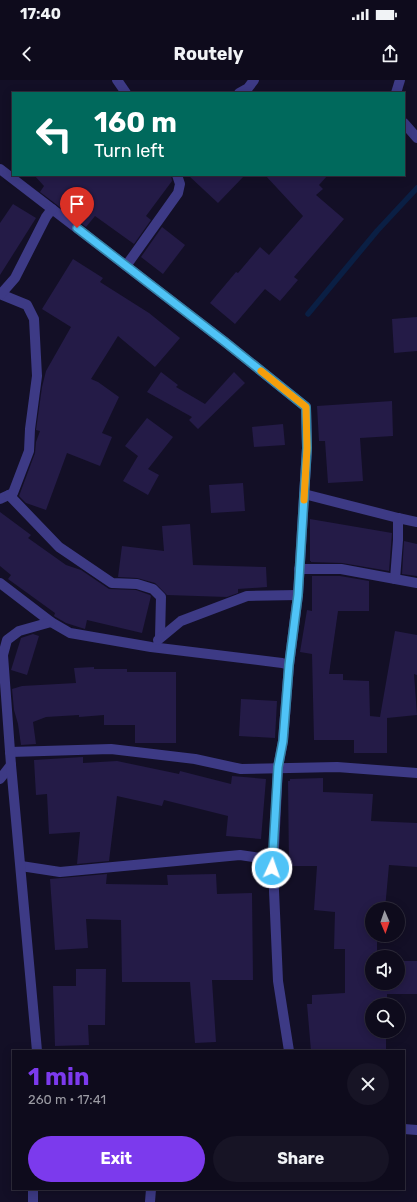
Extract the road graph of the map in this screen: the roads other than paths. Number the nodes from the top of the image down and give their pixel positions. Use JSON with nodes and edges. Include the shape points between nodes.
{"nodes":[{"id":1,"x":117,"y":80,"type":"edge"},
{"id":2,"x":254,"y":80,"type":"edge"},
{"id":3,"x":400,"y":80,"type":"edge"},
{"id":4,"x":125,"y":92,"type":"edge"},
{"id":5,"x":241,"y":92,"type":"edge"},
{"id":6,"x":396,"y":92,"type":"edge"},
{"id":7,"x":405,"y":124,"type":"edge"},
{"id":8,"x":417,"y":138,"type":"edge"},
{"id":9,"x":0,"y":169,"type":"edge"},
{"id":10,"x":177,"y":176,"type":"edge"},
{"id":11,"x":52,"y":209,"type":"junction"},
{"id":12,"x":126,"y":266,"type":"junction"},
{"id":13,"x":0,"y":294,"type":"edge"},
{"id":14,"x":304,"y":494,"type":"junction"},
{"id":15,"x":4,"y":497,"type":"edge"},
{"id":16,"x":398,"y":518,"type":"junction"},
{"id":17,"x":417,"y":522,"type":"edge"},
{"id":18,"x":299,"y":569,"type":"junction"},
{"id":19,"x":395,"y":579,"type":"junction"},
{"id":20,"x":0,"y":583,"type":"edge"},
{"id":21,"x":417,"y":583,"type":"edge"},
{"id":22,"x":298,"y":595,"type":"junction"},
{"id":23,"x":51,"y":622,"type":"junction"},
{"id":24,"x":160,"y":637,"type":"junction"},
{"id":25,"x":151,"y":647,"type":"junction"},
{"id":26,"x":289,"y":665,"type":"junction"},
{"id":27,"x":10,"y":752,"type":"junction"},
{"id":28,"x":11,"y":765,"type":"junction"},
{"id":29,"x":278,"y":767,"type":"junction"},
{"id":30,"x":417,"y":773,"type":"edge"},
{"id":31,"x":0,"y":779,"type":"edge"},
{"id":32,"x":20,"y":866,"type":"junction"},
{"id":33,"x":272,"y":868,"type":"junction"},
{"id":34,"x":37,"y":1050,"type":"edge"},
{"id":35,"x":289,"y":1050,"type":"edge"},
{"id":36,"x":405,"y":1129,"type":"edge"},
{"id":37,"x":417,"y":1130,"type":"edge"},
{"id":38,"x":33,"y":1190,"type":"edge"},
{"id":39,"x":151,"y":1190,"type":"edge"},
{"id":40,"x":33,"y":1202,"type":"edge"},
{"id":41,"x":150,"y":1202,"type":"edge"}],
"edges":[{"from":1,"to":4,"type":"street"},
{"from":2,"to":5,"type":"street"},
{"from":3,"to":6,"type":"street"},
{"from":7,"to":8,"type":"street"},
{"from":9,"to":11,"type":"street"},
{"from":10,"to":12,"type":"street","via":[[180,184],[178,194]]},
{"from":11,"to":12,"type":"street"},
{"from":11,"to":13,"type":"street","via":[[15,278]]},
{"from":12,"to":14,"type":"street","via":[[306,407]]},
{"from":13,"to":15,"type":"street","via":[[27,305],[34,319],[37,376],[30,429],[30,451],[13,493]]},
{"from":14,"to":16,"type":"street"},
{"from":14,"to":18,"type":"street"},
{"from":15,"to":24,"type":"street","via":[[59,547],[112,583],[137,584],[153,590],[161,597]]},
{"from":16,"to":17,"type":"street"},
{"from":16,"to":19,"type":"street"},
{"from":18,"to":19,"type":"street","via":[[341,569]]},
{"from":18,"to":22,"type":"street"},
{"from":19,"to":21,"type":"street"},
{"from":20,"to":23,"type":"street"},
{"from":22,"to":24,"type":"street","via":[[247,596],[181,621]]},
{"from":22,"to":26,"type":"street"},
{"from":23,"to":25,"type":"street","via":[[70,633]]},
{"from":23,"to":27,"type":"street","via":[[19,631],[7,640],[3,655]]},
{"from":24,"to":25,"type":"street"},
{"from":25,"to":26,"type":"street"},
{"from":26,"to":29,"type":"street","via":[[283,741]]},
{"from":27,"to":28,"type":"street"},
{"from":27,"to":29,"type":"street","via":[[110,749],[195,759],[240,769]]},
{"from":28,"to":31,"type":"street"},
{"from":28,"to":32,"type":"street"},
{"from":29,"to":30,"type":"street","via":[[337,766]]},
{"from":29,"to":33,"type":"street"},
{"from":32,"to":33,"type":"street","via":[[60,872],[240,855],[260,858]]},
{"from":32,"to":34,"type":"street"},
{"from":33,"to":35,"type":"street","via":[[278,981]]},
{"from":36,"to":37,"type":"street"},
{"from":38,"to":40,"type":"street"},
{"from":39,"to":41,"type":"street"}]}
